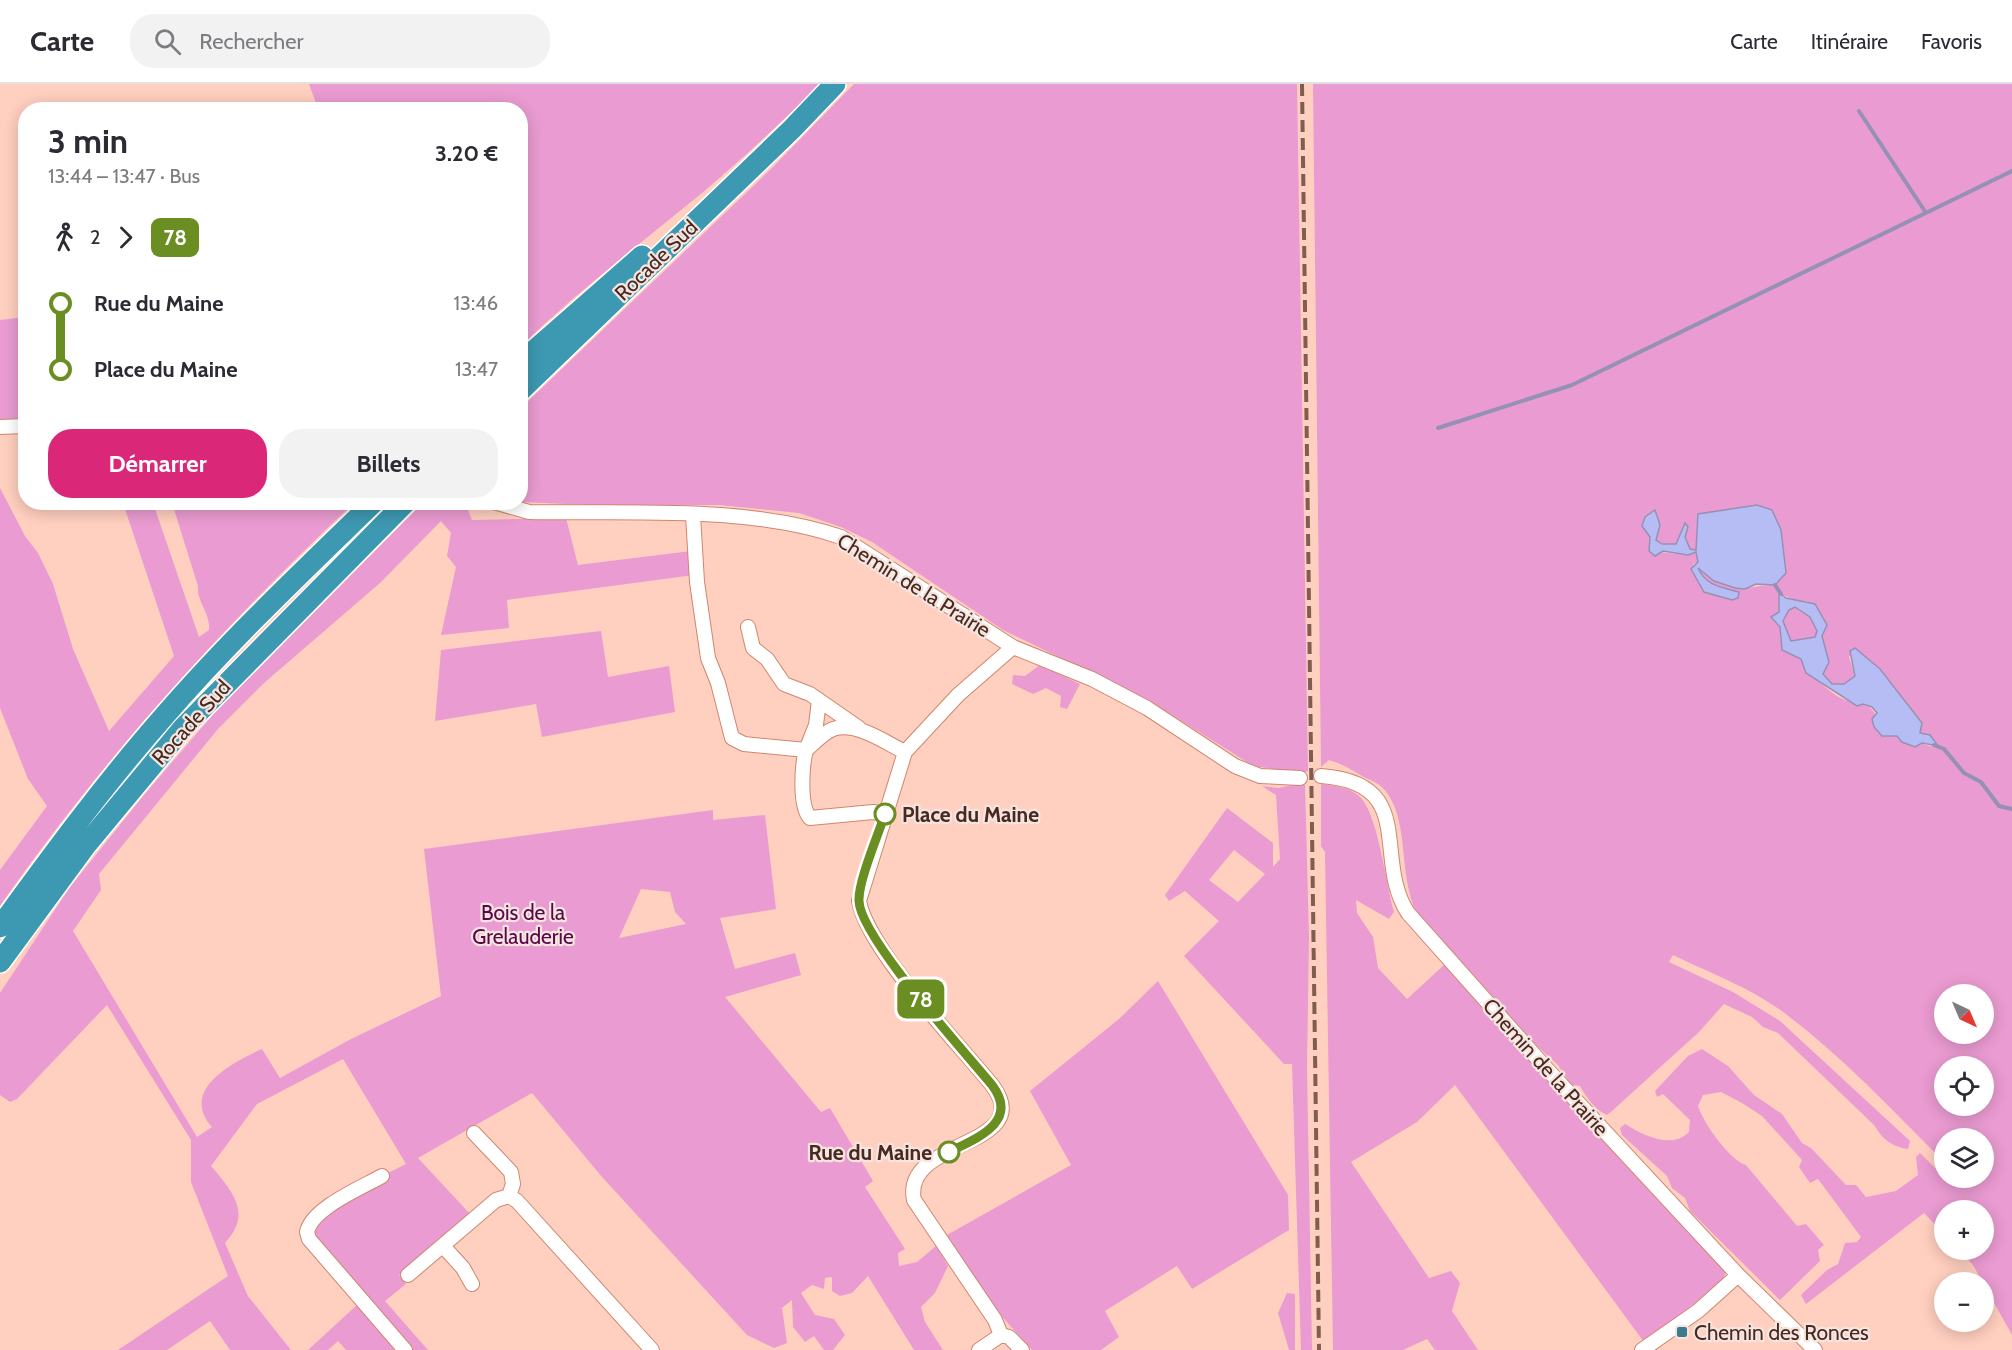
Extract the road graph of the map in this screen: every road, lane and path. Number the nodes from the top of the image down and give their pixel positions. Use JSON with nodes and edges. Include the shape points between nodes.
{"nodes":[{"id":1,"x":835,"y":84,"type":"edge"},
{"id":2,"x":792,"y":129,"type":"junction"},
{"id":3,"x":528,"y":356,"type":"edge"},
{"id":4,"x":528,"y":383,"type":"edge"},
{"id":5,"x":18,"y":426,"type":"edge"},
{"id":6,"x":0,"y":427,"type":"edge"},
{"id":7,"x":366,"y":510,"type":"edge"},
{"id":8,"x":398,"y":510,"type":"edge"},
{"id":9,"x":522,"y":510,"type":"edge"},
{"id":10,"x":693,"y":515,"type":"junction"},
{"id":11,"x":748,"y":627,"type":"dead end"},
{"id":12,"x":1013,"y":646,"type":"junction"},
{"id":13,"x":819,"y":700,"type":"junction"},
{"id":14,"x":868,"y":733,"type":"junction"},
{"id":15,"x":806,"y":750,"type":"junction"},
{"id":16,"x":905,"y":752,"type":"junction"},
{"id":17,"x":1321,"y":776,"type":"dead end"},
{"id":18,"x":1300,"y":777,"type":"dead end"},
{"id":19,"x":885,"y":814,"type":"junction"},
{"id":20,"x":0,"y":927,"type":"edge"},
{"id":21,"x":0,"y":962,"type":"edge"},
{"id":22,"x":474,"y":1133,"type":"dead end"},
{"id":23,"x":382,"y":1176,"type":"dead end"},
{"id":24,"x":509,"y":1196,"type":"junction"},
{"id":25,"x":443,"y":1246,"type":"junction"},
{"id":26,"x":408,"y":1275,"type":"dead end"},
{"id":27,"x":1738,"y":1275,"type":"junction"},
{"id":28,"x":472,"y":1284,"type":"dead end"},
{"id":29,"x":1001,"y":1335,"type":"junction"},
{"id":30,"x":405,"y":1350,"type":"edge"},
{"id":31,"x":652,"y":1350,"type":"edge"},
{"id":32,"x":979,"y":1350,"type":"edge"},
{"id":33,"x":1022,"y":1350,"type":"edge"},
{"id":34,"x":1642,"y":1350,"type":"edge"},
{"id":35,"x":1815,"y":1350,"type":"edge"}],
"edges":[{"from":1,"to":2,"type":"highway","name":"Rocade Sud"},
{"from":2,"to":3,"type":"highway","name":"Rocade Sud"},
{"from":2,"to":4,"type":"highway","name":"Rocade Sud"},
{"from":5,"to":6,"type":"street"},
{"from":7,"to":20,"type":"highway","name":"Rocade Sud","via":[[271,601],[166,714],[64,837]]},
{"from":8,"to":21,"type":"highway","name":"Rocade Sud","via":[[184,727],[86,845]]},
{"from":9,"to":10,"type":"street","name":"Chemin de la Prairie"},
{"from":10,"to":12,"type":"street","name":"Chemin de la Prairie","via":[[758,518],[813,527],[841,537]]},
{"from":10,"to":15,"type":"street","via":[[697,582],[708,658],[732,738],[744,744]]},
{"from":11,"to":13,"type":"street","via":[[753,648],[767,659],[784,684]]},
{"from":12,"to":16,"type":"street","via":[[958,695]]},
{"from":12,"to":18,"type":"street","name":"Chemin de la Prairie","via":[[1092,679],[1147,708],[1246,772],[1276,778]]},
{"from":13,"to":14,"type":"street"},
{"from":13,"to":15,"type":"street","via":[[816,725]]},
{"from":14,"to":15,"type":"street","via":[[832,729]]},
{"from":14,"to":16,"type":"street"},
{"from":15,"to":19,"type":"street","via":[[803,784],[810,818]]},
{"from":16,"to":19,"type":"street"},
{"from":17,"to":27,"type":"street","name":"Chemin de la Prairie","via":[[1351,780],[1377,799],[1388,824],[1398,893],[1408,913]]},
{"from":19,"to":29,"type":"street","via":[[860,892],[860,911],[895,967],[992,1085],[1001,1102],[996,1123],[983,1134],[928,1162],[914,1178],[914,1200],[995,1320]]},
{"from":22,"to":24,"type":"street","via":[[511,1172]]},
{"from":23,"to":30,"type":"street","via":[[327,1207],[315,1216],[307,1232]]},
{"from":24,"to":25,"type":"street","via":[[496,1200]]},
{"from":24,"to":31,"type":"street"},
{"from":25,"to":26,"type":"street"},
{"from":25,"to":28,"type":"street"},
{"from":27,"to":34,"type":"street","via":[[1698,1311]]},
{"from":27,"to":35,"type":"street","name":"Chemin de la Prairie"},
{"from":29,"to":32,"type":"street"},
{"from":29,"to":33,"type":"street","via":[[1009,1337]]}]}
